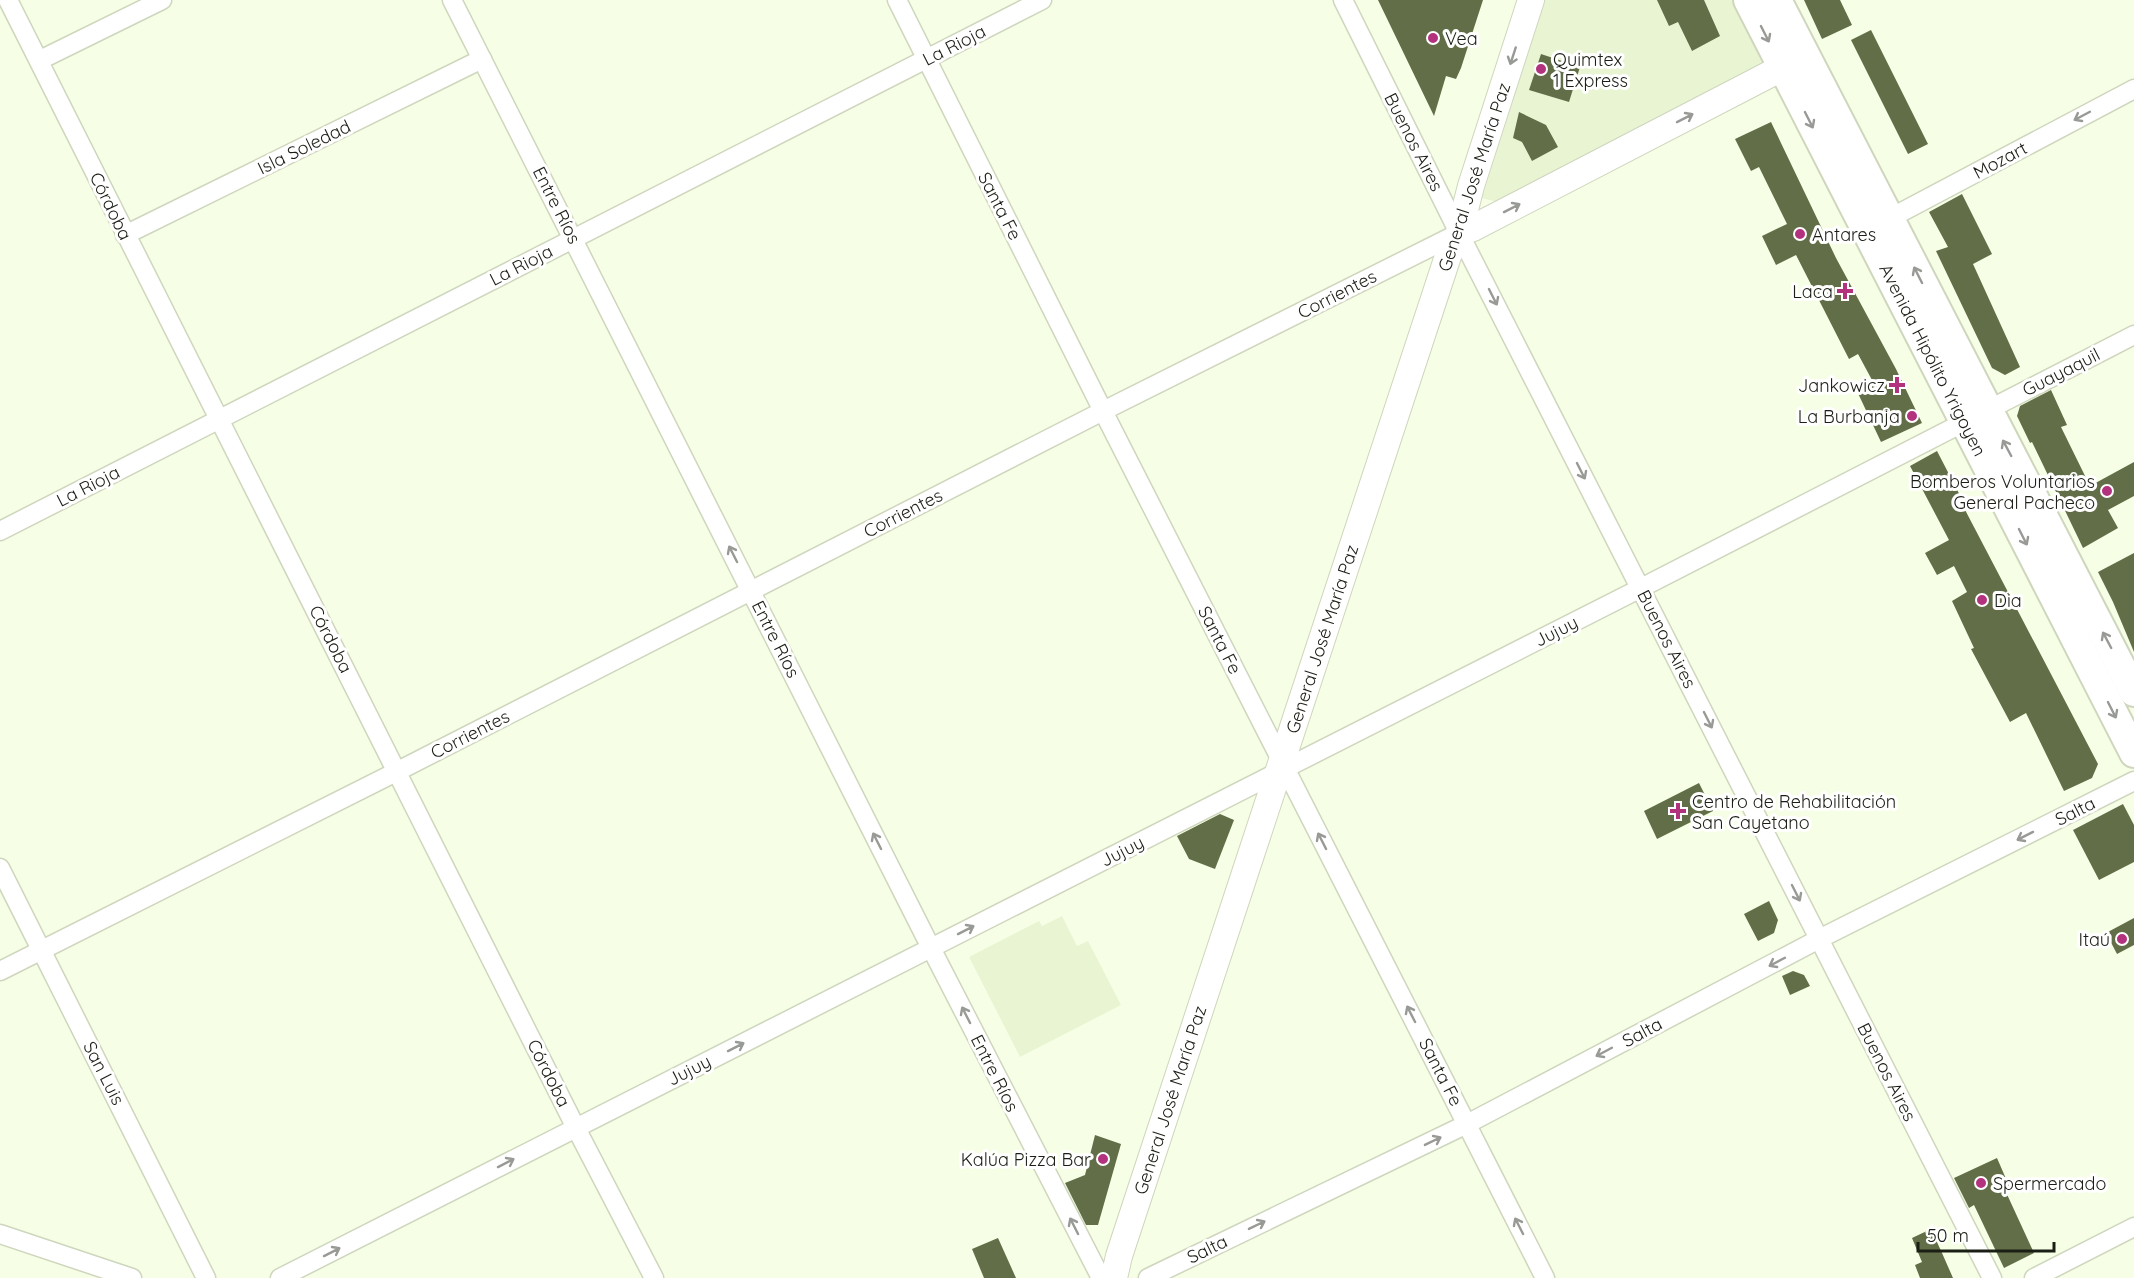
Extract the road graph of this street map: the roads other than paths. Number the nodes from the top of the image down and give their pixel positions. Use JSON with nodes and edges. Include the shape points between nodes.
{"nodes":[{"id":1,"x":8,"y":0,"type":"edge"},
{"id":2,"x":162,"y":0,"type":"edge"},
{"id":3,"x":452,"y":0,"type":"edge"},
{"id":4,"x":897,"y":0,"type":"edge"},
{"id":5,"x":1042,"y":0,"type":"edge"},
{"id":6,"x":1343,"y":0,"type":"edge"},
{"id":7,"x":1531,"y":0,"type":"edge"},
{"id":8,"x":1748,"y":0,"type":"edge"},
{"id":9,"x":1777,"y":0,"type":"edge"},
{"id":10,"x":482,"y":59,"type":"junction"},
{"id":11,"x":927,"y":59,"type":"junction"},
{"id":12,"x":40,"y":60,"type":"junction"},
{"id":13,"x":1794,"y":62,"type":"junction"},
{"id":14,"x":2134,"y":89,"type":"edge"},
{"id":15,"x":1878,"y":224,"type":"junction"},
{"id":16,"x":125,"y":235,"type":"junction"},
{"id":17,"x":1466,"y":235,"type":"junction"},
{"id":18,"x":574,"y":239,"type":"junction"},
{"id":19,"x":2134,"y":335,"type":"edge"},
{"id":20,"x":1103,"y":411,"type":"junction"},
{"id":21,"x":1975,"y":415,"type":"junction"},
{"id":22,"x":219,"y":418,"type":"junction"},
{"id":23,"x":0,"y":531,"type":"edge"},
{"id":24,"x":1641,"y":588,"type":"junction"},
{"id":25,"x":751,"y":591,"type":"junction"},
{"id":26,"x":2130,"y":675,"type":"edge"},
{"id":27,"x":2134,"y":753,"type":"edge"},
{"id":28,"x":1287,"y":769,"type":"junction"},
{"id":29,"x":398,"y":771,"type":"junction"},
{"id":30,"x":2134,"y":781,"type":"edge"},
{"id":31,"x":0,"y":868,"type":"edge"},
{"id":32,"x":1820,"y":939,"type":"junction"},
{"id":33,"x":931,"y":948,"type":"junction"},
{"id":34,"x":42,"y":949,"type":"junction"},
{"id":35,"x":0,"y":971,"type":"edge"},
{"id":36,"x":1467,"y":1124,"type":"junction"},
{"id":37,"x":576,"y":1128,"type":"junction"},
{"id":38,"x":2134,"y":1227,"type":"edge"},
{"id":39,"x":0,"y":1234,"type":"edge"},
{"id":40,"x":132,"y":1278,"type":"edge"},
{"id":41,"x":206,"y":1278,"type":"edge"},
{"id":42,"x":280,"y":1278,"type":"edge"},
{"id":43,"x":654,"y":1278,"type":"edge"},
{"id":44,"x":1101,"y":1278,"type":"edge"},
{"id":45,"x":1114,"y":1278,"type":"edge"},
{"id":46,"x":1122,"y":1278,"type":"edge"},
{"id":47,"x":1148,"y":1278,"type":"edge"},
{"id":48,"x":1545,"y":1278,"type":"edge"},
{"id":49,"x":1992,"y":1278,"type":"edge"},
{"id":50,"x":2034,"y":1278,"type":"edge"}],
"edges":[{"from":1,"to":12,"type":"street","name":"Córdoba"},
{"from":2,"to":12,"type":"street"},
{"from":3,"to":10,"type":"street","name":"Entre Ríos"},
{"from":4,"to":11,"type":"street","name":"Santa Fe"},
{"from":5,"to":11,"type":"street","name":"La Rioja"},
{"from":6,"to":17,"type":"street","name":"Buenos Aires"},
{"from":7,"to":17,"type":"street","name":"General José María Paz","one_way":true,"via":[[1471,186]]},
{"from":8,"to":13,"type":"main road","name":"Avenida Hipólito Yrigoyen","one_way":true},
{"from":9,"to":13,"type":"main road","name":"Avenida Hipólito Yrigoyen"},
{"from":10,"to":16,"type":"street","name":"Isla Soledad"},
{"from":10,"to":18,"type":"street","name":"Entre Ríos"},
{"from":11,"to":18,"type":"street","name":"La Rioja"},
{"from":11,"to":20,"type":"street","name":"Santa Fe"},
{"from":12,"to":16,"type":"street","name":"Córdoba"},
{"from":13,"to":15,"type":"main road","name":"Avenida Hipólito Yrigoyen"},
{"from":17,"to":13,"type":"street","name":"Corrientes","one_way":true},
{"from":14,"to":15,"type":"street","name":"Mozart","one_way":true},
{"from":15,"to":21,"type":"main road","name":"Avenida Hipólito Yrigoyen"},
{"from":16,"to":22,"type":"street","name":"Córdoba"},
{"from":17,"to":20,"type":"street","name":"Corrientes"},
{"from":17,"to":24,"type":"street","name":"Buenos Aires","one_way":true},
{"from":17,"to":28,"type":"street","name":"General José María Paz","via":[[1448,256]]},
{"from":18,"to":22,"type":"street","name":"La Rioja"},
{"from":25,"to":18,"type":"street","name":"Entre Ríos","one_way":true},
{"from":19,"to":21,"type":"street","name":"Guayaquil"},
{"from":20,"to":25,"type":"street","name":"Corrientes"},
{"from":20,"to":28,"type":"street","name":"Santa Fe"},
{"from":21,"to":24,"type":"street","name":"Jujuy"},
{"from":26,"to":21,"type":"main road","name":"Avenida Hipólito Yrigoyen","one_way":true},
{"from":21,"to":27,"type":"main road","name":"Avenida Hipólito Yrigoyen","one_way":true},
{"from":22,"to":23,"type":"street","name":"La Rioja"},
{"from":22,"to":29,"type":"street","name":"Córdoba"},
{"from":24,"to":28,"type":"street","name":"Jujuy"},
{"from":24,"to":32,"type":"street","name":"Buenos Aires","one_way":true},
{"from":25,"to":29,"type":"street","name":"Corrientes"},
{"from":33,"to":25,"type":"street","name":"Entre Ríos","one_way":true},
{"from":33,"to":28,"type":"street","name":"Jujuy","one_way":true},
{"from":36,"to":28,"type":"street","name":"Santa Fe","one_way":true},
{"from":28,"to":45,"type":"street","name":"General José María Paz"},
{"from":28,"to":46,"type":"street","name":"General José María Paz","via":[[1137,1255]]},
{"from":29,"to":34,"type":"street","name":"Corrientes"},
{"from":29,"to":37,"type":"street","name":"Córdoba"},
{"from":30,"to":32,"type":"street","name":"Salta","one_way":true},
{"from":31,"to":34,"type":"street","name":"San Luis"},
{"from":32,"to":36,"type":"street","name":"Salta","one_way":true},
{"from":32,"to":49,"type":"street","name":"Buenos Aires"},
{"from":37,"to":33,"type":"street","name":"Jujuy","one_way":true},
{"from":44,"to":33,"type":"street","name":"Entre Ríos","one_way":true},
{"from":34,"to":35,"type":"street","name":"Corrientes"},
{"from":34,"to":41,"type":"street","name":"San Luis"},
{"from":47,"to":36,"type":"street","name":"Salta","one_way":true},
{"from":48,"to":36,"type":"street","name":"Santa Fe","one_way":true},
{"from":42,"to":37,"type":"street","name":"Jujuy","one_way":true},
{"from":37,"to":43,"type":"street","name":"Córdoba"},
{"from":38,"to":50,"type":"street"},
{"from":39,"to":40,"type":"street"}]}
